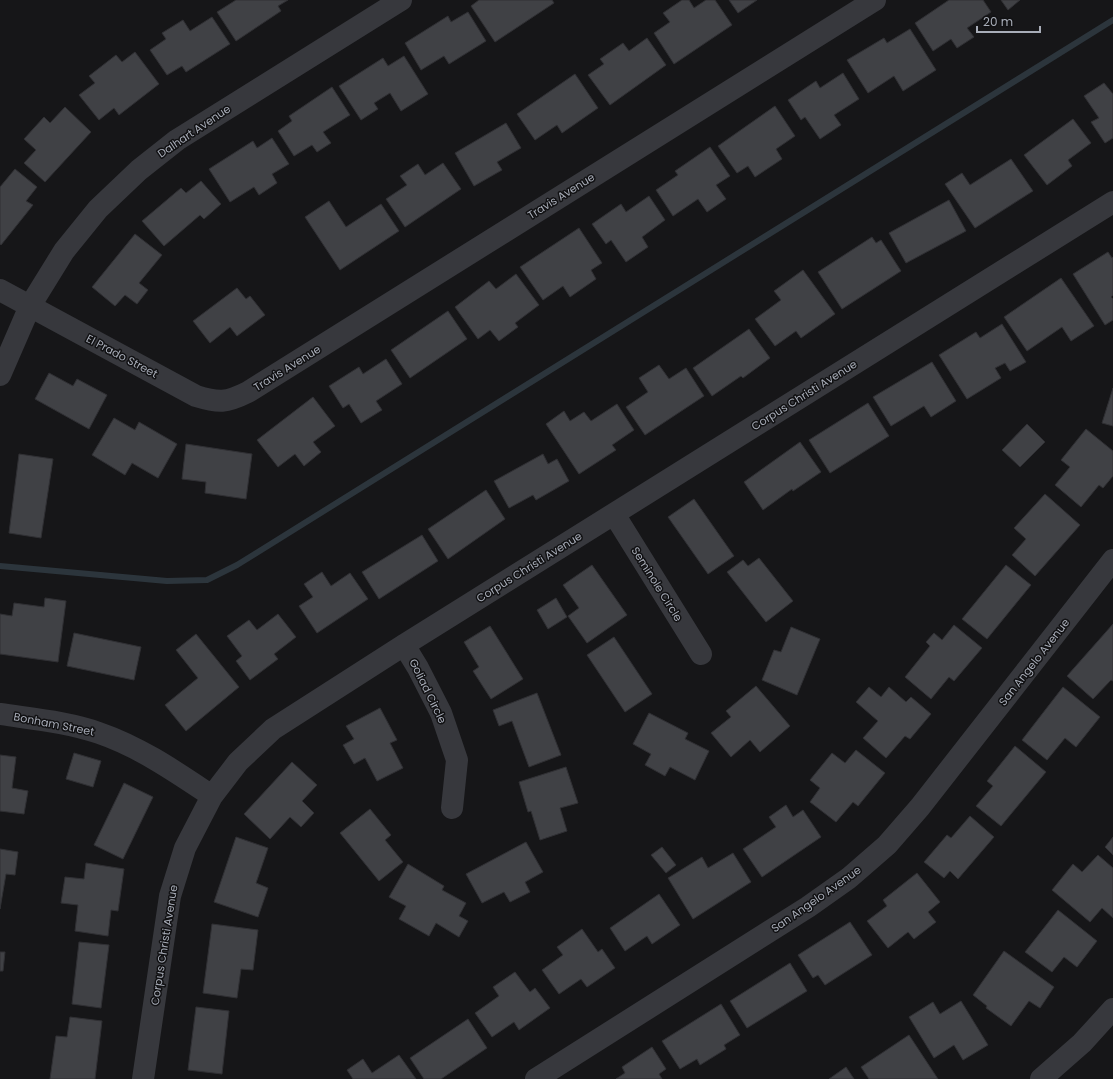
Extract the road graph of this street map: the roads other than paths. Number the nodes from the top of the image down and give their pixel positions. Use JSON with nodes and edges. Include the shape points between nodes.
{"nodes":[{"id":1,"x":401,"y":0,"type":"edge"},
{"id":2,"x":875,"y":0,"type":"edge"},
{"id":3,"x":1113,"y":202,"type":"edge"},
{"id":4,"x":0,"y":290,"type":"edge"},
{"id":5,"x":30,"y":306,"type":"junction"},
{"id":6,"x":0,"y":375,"type":"edge"},
{"id":7,"x":248,"y":392,"type":"joint"},
{"id":8,"x":614,"y":514,"type":"junction"},
{"id":9,"x":1113,"y":560,"type":"edge"},
{"id":10,"x":404,"y":645,"type":"junction"},
{"id":11,"x":701,"y":654,"type":"dead end"},
{"id":12,"x":0,"y":714,"type":"edge"},
{"id":13,"x":212,"y":796,"type":"junction"},
{"id":14,"x":452,"y":808,"type":"dead end"},
{"id":15,"x":1113,"y":1009,"type":"edge"},
{"id":16,"x":143,"y":1079,"type":"edge"},
{"id":17,"x":536,"y":1079,"type":"edge"},
{"id":18,"x":1041,"y":1079,"type":"edge"}],
"edges":[{"from":1,"to":5,"type":"street","name":"Dalhart Avenue","via":[[177,140],[139,170],[98,209],[64,251]]},
{"from":2,"to":7,"type":"street","name":"Travis Avenue"},
{"from":3,"to":8,"type":"street","name":"Corpus Christi Avenue"},
{"from":4,"to":5,"type":"street","name":"El Prado Street"},
{"from":5,"to":6,"type":"street","name":"Dalhart Avenue"},
{"from":5,"to":7,"type":"street","name":"El Prado Street","via":[[196,396],[219,401],[231,400]]},
{"from":8,"to":10,"type":"street","name":"Corpus Christi Avenue"},
{"from":8,"to":11,"type":"street","name":"Seminole Circle"},
{"from":9,"to":17,"type":"street","name":"San Angelo Avenue","via":[[920,807],[887,845],[850,878],[808,907]]},
{"from":10,"to":13,"type":"street","name":"Corpus Christi Avenue","via":[[273,729],[238,762]]},
{"from":10,"to":14,"type":"street","name":"Goliad Circle","via":[[441,712],[457,760]]},
{"from":12,"to":13,"type":"street","name":"Bonham Street","via":[[56,722],[100,733],[150,756]]},
{"from":13,"to":16,"type":"street","name":"Corpus Christi Avenue","via":[[185,848],[170,896]]},
{"from":15,"to":18,"type":"street","via":[[1082,1043]]}]}
